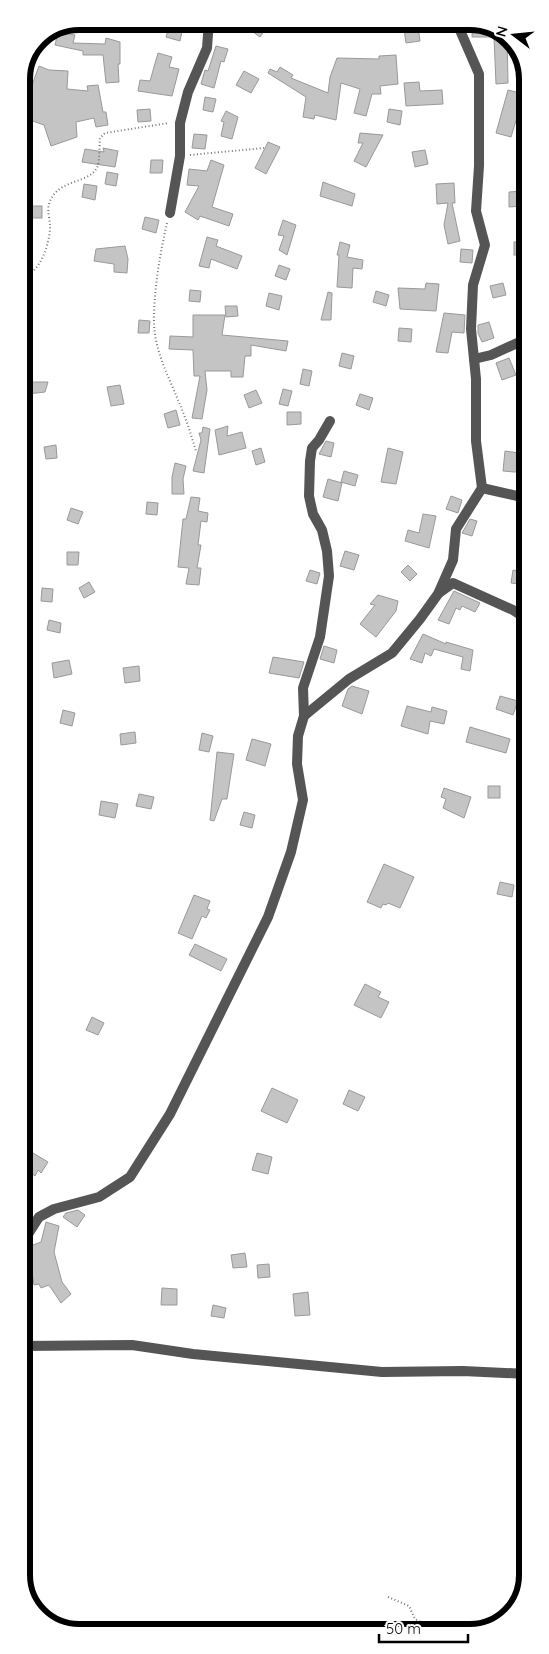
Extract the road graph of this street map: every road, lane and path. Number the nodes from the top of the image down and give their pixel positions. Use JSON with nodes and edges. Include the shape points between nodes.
{"nodes":[{"id":1,"x":208,"y":30,"type":"edge"},
{"id":2,"x":460,"y":30,"type":"edge"},
{"id":3,"x":180,"y":124,"type":"junction"},
{"id":4,"x":264,"y":148,"type":"dead end"},
{"id":5,"x":180,"y":156,"type":"junction"},
{"id":6,"x":170,"y":213,"type":"joint"},
{"id":7,"x":30,"y":273,"type":"edge"},
{"id":8,"x":519,"y":343,"type":"edge"},
{"id":9,"x":474,"y":359,"type":"junction"},
{"id":10,"x":330,"y":421,"type":"dead end"},
{"id":11,"x":196,"y":451,"type":"dead end"},
{"id":12,"x":482,"y":488,"type":"junction"},
{"id":13,"x":519,"y":496,"type":"edge"},
{"id":14,"x":438,"y":594,"type":"junction"},
{"id":15,"x":519,"y":614,"type":"edge"},
{"id":16,"x":304,"y":716,"type":"junction"},
{"id":17,"x":30,"y":1231,"type":"edge"},
{"id":18,"x":30,"y":1346,"type":"edge"},
{"id":19,"x":519,"y":1374,"type":"edge"},
{"id":20,"x":388,"y":1597,"type":"dead end"},
{"id":21,"x":425,"y":1624,"type":"edge"}],
"edges":[{"from":1,"to":3,"type":"street","via":[[206,48],[188,92]]},
{"from":2,"to":9,"type":"street","via":[[479,74],[476,211],[485,245],[473,285],[471,329]]},
{"from":3,"to":5,"type":"street"},
{"from":3,"to":7,"type":"path","via":[[164,123],[105,133],[100,138],[98,166],[90,176],[55,191],[49,205],[50,229],[41,262]]},
{"from":4,"to":5,"type":"path"},
{"from":5,"to":6,"type":"street"},
{"from":6,"to":11,"type":"path","via":[[160,258],[154,322],[168,377]]},
{"from":8,"to":9,"type":"street"},
{"from":9,"to":12,"type":"street","via":[[476,441]]},
{"from":10,"to":16,"type":"street","via":[[312,448],[310,460],[309,496],[312,514],[322,530],[329,576],[320,638],[303,688]]},
{"from":12,"to":13,"type":"street"},
{"from":12,"to":14,"type":"street","via":[[456,529],[453,560]]},
{"from":14,"to":15,"type":"street","via":[[453,583]]},
{"from":14,"to":16,"type":"street","via":[[392,653],[349,679]]},
{"from":16,"to":17,"type":"street","via":[[298,736],[297,764],[303,800],[291,852],[268,918],[170,1114],[130,1177],[99,1197],[54,1209],[39,1217]]},
{"from":18,"to":19,"type":"street","via":[[132,1345],[382,1372]]},
{"from":20,"to":21,"type":"path","via":[[409,1606],[415,1619]]}]}
